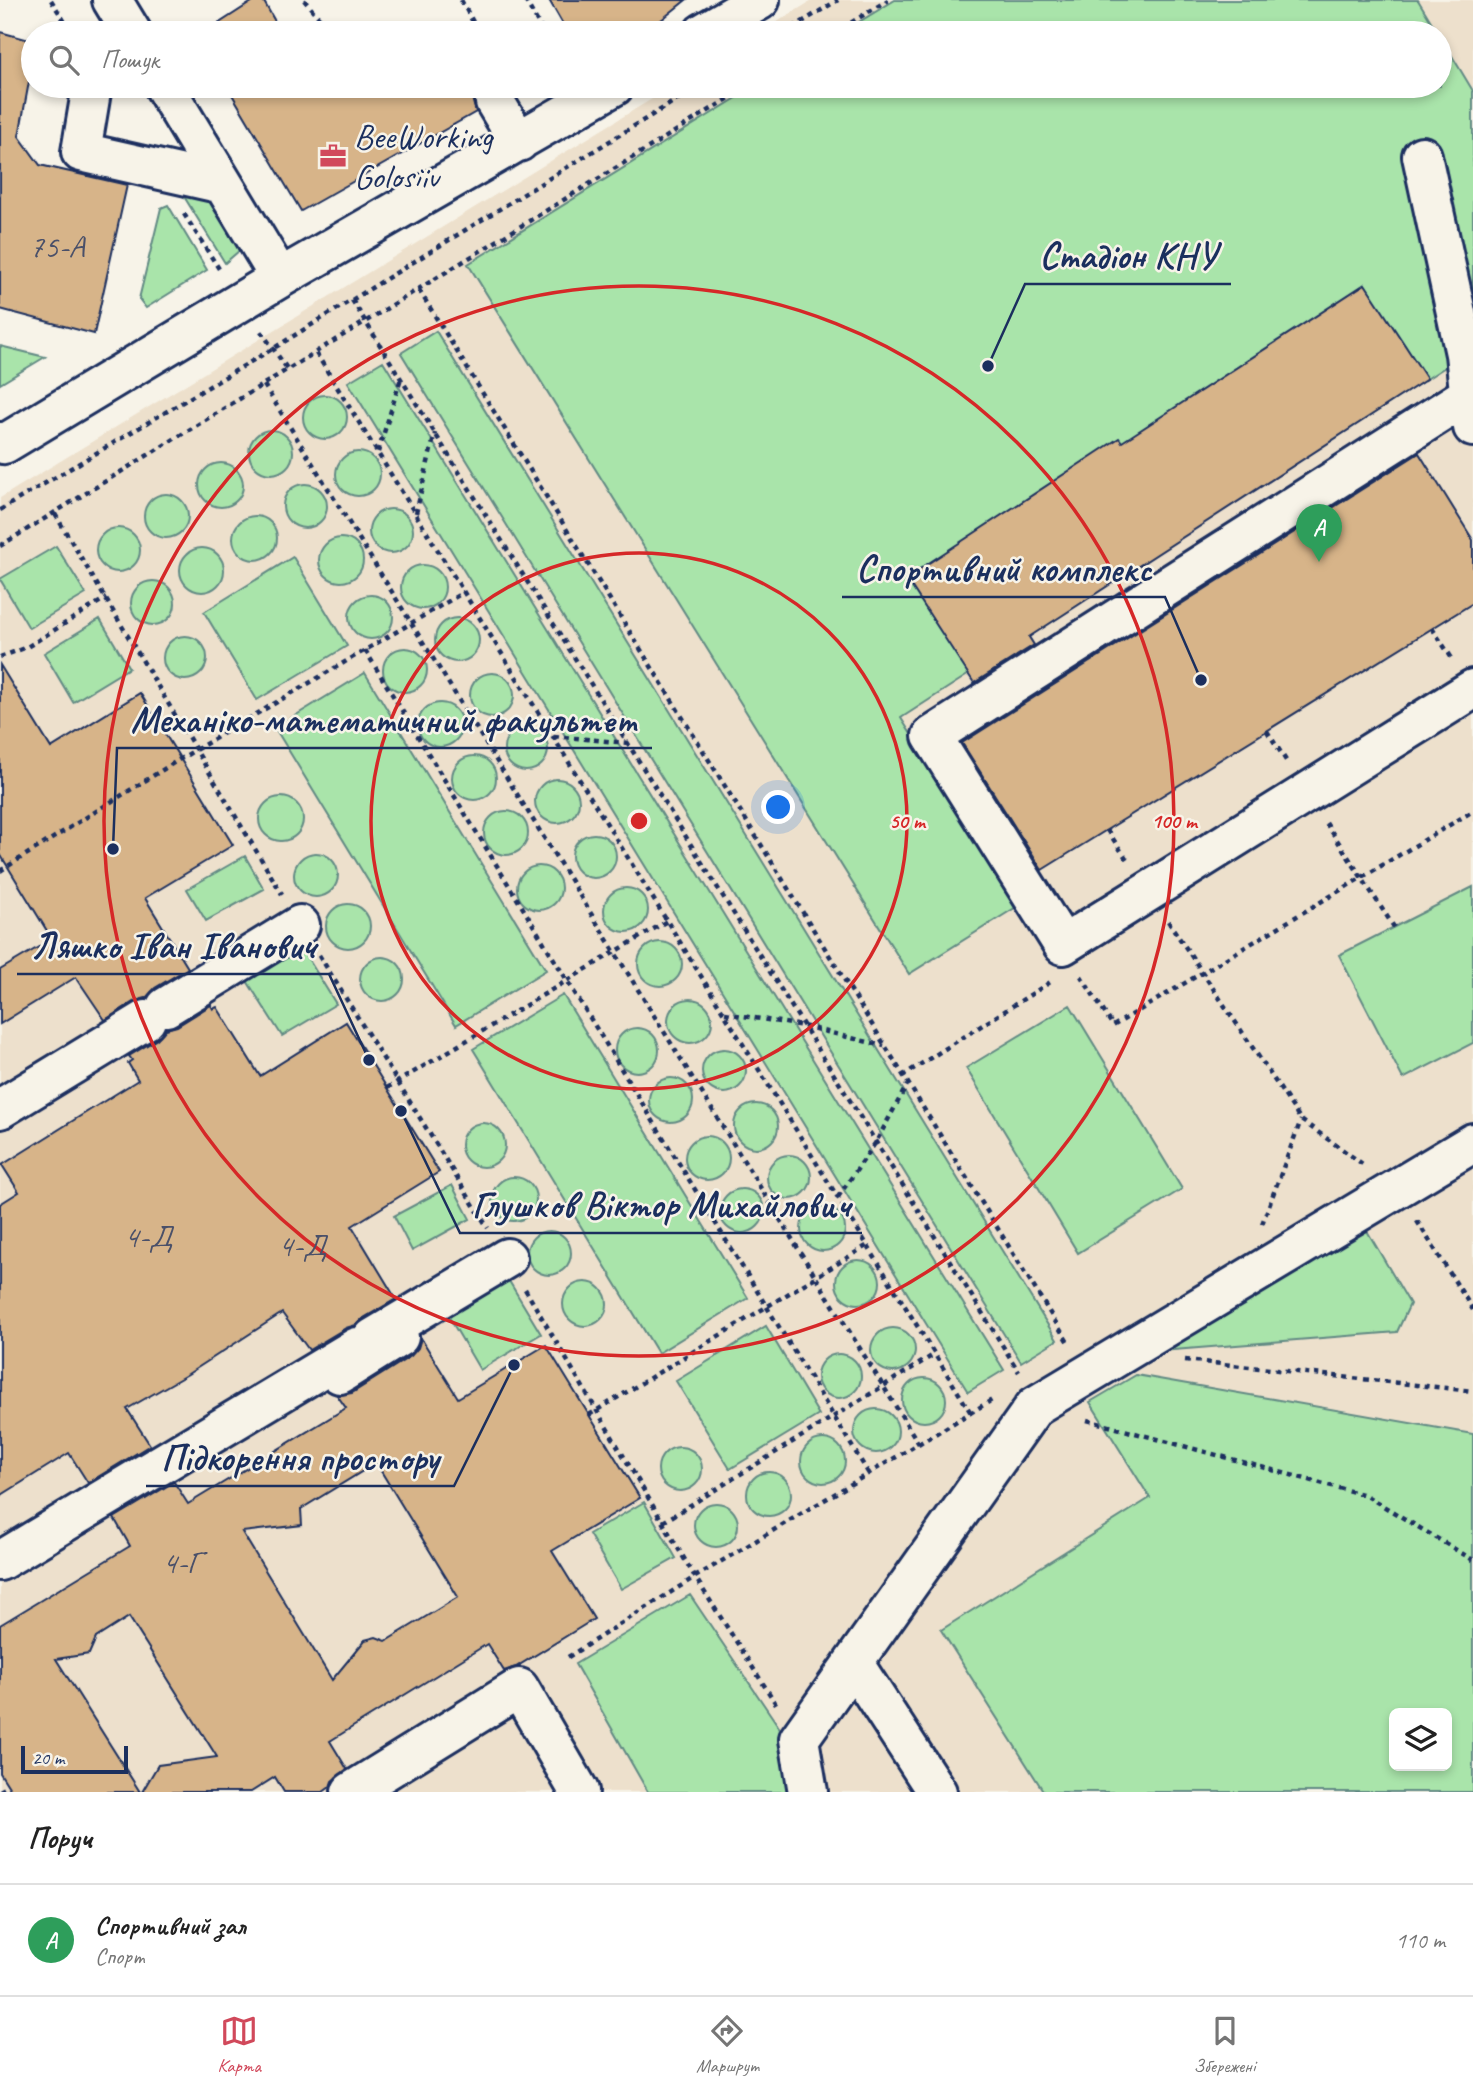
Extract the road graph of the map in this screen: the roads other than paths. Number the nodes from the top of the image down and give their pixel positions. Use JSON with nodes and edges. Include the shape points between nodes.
{"nodes":[{"id":1,"x":106,"y":0,"type":"edge"},
{"id":2,"x":112,"y":0,"type":"edge"},
{"id":3,"x":760,"y":0,"type":"edge"},
{"id":4,"x":715,"y":18,"type":"edge"},
{"id":5,"x":102,"y":21,"type":"edge"},
{"id":6,"x":125,"y":21,"type":"edge"},
{"id":7,"x":90,"y":98,"type":"edge"},
{"id":8,"x":171,"y":98,"type":"edge"},
{"id":9,"x":594,"y":98,"type":"edge"},
{"id":10,"x":495,"y":102,"type":"dead end"},
{"id":11,"x":519,"y":142,"type":"junction"},
{"id":12,"x":1422,"y":156,"type":"dead end"},
{"id":13,"x":223,"y":184,"type":"junction"},
{"id":14,"x":280,"y":278,"type":"junction"},
{"id":15,"x":1471,"y":410,"type":"edge"},
{"id":16,"x":0,"y":442,"type":"edge"},
{"id":17,"x":1473,"y":689,"type":"edge"},
{"id":18,"x":300,"y":925,"type":"road end"},
{"id":19,"x":0,"y":1110,"type":"edge"},
{"id":20,"x":1473,"y":1143,"type":"edge"},
{"id":21,"x":507,"y":1258,"type":"road end"},
{"id":22,"x":374,"y":1337,"type":"junction"},
{"id":23,"x":187,"y":1469,"type":"dead end"},
{"id":24,"x":0,"y":1561,"type":"edge"},
{"id":25,"x":854,"y":1664,"type":"junction"},
{"id":26,"x":579,"y":1791,"type":"edge"},
{"id":27,"x":351,"y":1792,"type":"edge"},
{"id":28,"x":808,"y":1792,"type":"edge"},
{"id":29,"x":937,"y":1792,"type":"edge"}],
"edges":[{"from":1,"to":5,"type":"lane"},
{"from":2,"to":6,"type":"lane"},
{"from":3,"to":4,"type":"lane"},
{"from":7,"to":13,"type":"lane","via":[[81,152]]},
{"from":8,"to":13,"type":"lane"},
{"from":9,"to":11,"type":"lane"},
{"from":10,"to":11,"type":"lane"},
{"from":11,"to":14,"type":"lane"},
{"from":12,"to":15,"type":"lane","via":[[1465,354]]},
{"from":13,"to":14,"type":"lane"},
{"from":14,"to":16,"type":"lane","via":[[4,444]]},
{"from":15,"to":17,"type":"lane","via":[[932,736],[1069,955],[1148,892]]},
{"from":18,"to":19,"type":"lane"},
{"from":20,"to":25,"type":"lane","via":[[1089,1374],[1021,1394]]},
{"from":21,"to":22,"type":"lane"},
{"from":22,"to":23,"type":"lane","via":[[399,1337]]},
{"from":22,"to":24,"type":"lane"},
{"from":25,"to":28,"type":"lane","via":[[799,1739]]},
{"from":25,"to":29,"type":"lane"},
{"from":26,"to":27,"type":"lane","via":[[519,1688]]}]}
